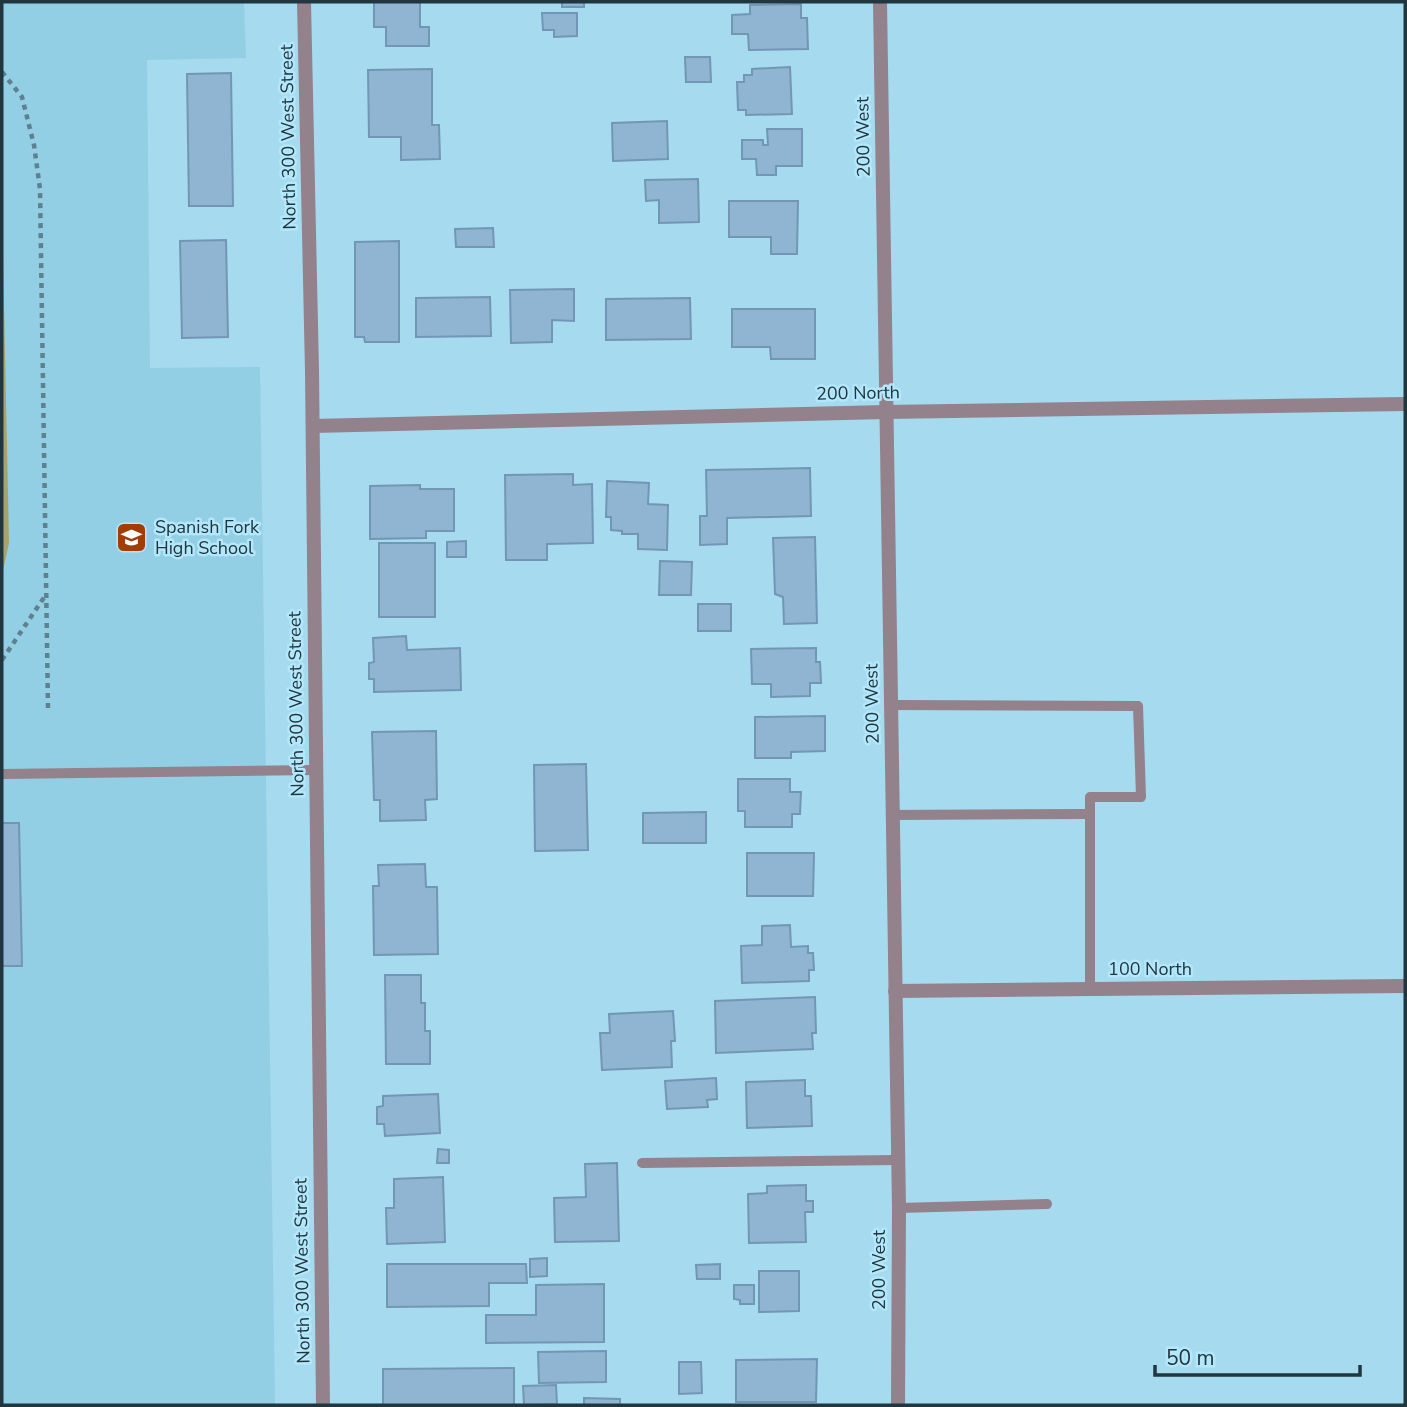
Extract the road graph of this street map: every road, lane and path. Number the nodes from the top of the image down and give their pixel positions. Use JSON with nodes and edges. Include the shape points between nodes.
{"nodes":[{"id":1,"x":304,"y":2,"type":"edge"},
{"id":2,"x":880,"y":2,"type":"edge"},
{"id":3,"x":2,"y":72,"type":"edge"},
{"id":4,"x":1405,"y":404,"type":"edge"},
{"id":5,"x":886,"y":412,"type":"junction"},
{"id":6,"x":313,"y":426,"type":"junction"},
{"id":7,"x":46,"y":595,"type":"junction"},
{"id":8,"x":2,"y":660,"type":"edge"},
{"id":9,"x":891,"y":705,"type":"junction"},
{"id":10,"x":48,"y":708,"type":"dead end"},
{"id":11,"x":316,"y":770,"type":"junction"},
{"id":12,"x":2,"y":774,"type":"edge"},
{"id":13,"x":1090,"y":814,"type":"junction"},
{"id":14,"x":892,"y":815,"type":"junction"},
{"id":15,"x":1405,"y":986,"type":"edge"},
{"id":16,"x":1090,"y":988,"type":"junction"},
{"id":17,"x":895,"y":991,"type":"junction"},
{"id":18,"x":898,"y":1160,"type":"junction"},
{"id":19,"x":642,"y":1163,"type":"dead end"},
{"id":20,"x":1047,"y":1204,"type":"dead end"},
{"id":21,"x":899,"y":1208,"type":"junction"},
{"id":22,"x":323,"y":1405,"type":"edge"},
{"id":23,"x":898,"y":1405,"type":"edge"}],
"edges":[{"from":1,"to":6,"type":"street","name":"North 300 West Street"},
{"from":2,"to":5,"type":"street","name":"200 West"},
{"from":3,"to":7,"type":"path","via":[[22,97],[40,189]]},
{"from":4,"to":5,"type":"street","name":"200 North"},
{"from":5,"to":6,"type":"street","name":"200 North"},
{"from":5,"to":9,"type":"street","name":"200 West"},
{"from":6,"to":11,"type":"street","name":"North 300 West Street"},
{"from":7,"to":8,"type":"path"},
{"from":7,"to":10,"type":"path"},
{"from":9,"to":13,"type":"lane","via":[[1138,706],[1141,797],[1090,797]]},
{"from":9,"to":14,"type":"street","name":"200 West"},
{"from":11,"to":12,"type":"lane"},
{"from":11,"to":22,"type":"street","name":"North 300 West Street"},
{"from":13,"to":14,"type":"lane"},
{"from":13,"to":16,"type":"lane"},
{"from":14,"to":17,"type":"street","name":"200 West"},
{"from":15,"to":16,"type":"street","name":"100 North"},
{"from":16,"to":17,"type":"street","name":"100 North"},
{"from":17,"to":18,"type":"street","name":"200 West"},
{"from":18,"to":19,"type":"lane"},
{"from":18,"to":21,"type":"street","name":"200 West"},
{"from":20,"to":21,"type":"lane"},
{"from":21,"to":23,"type":"street","name":"200 West"}]}
